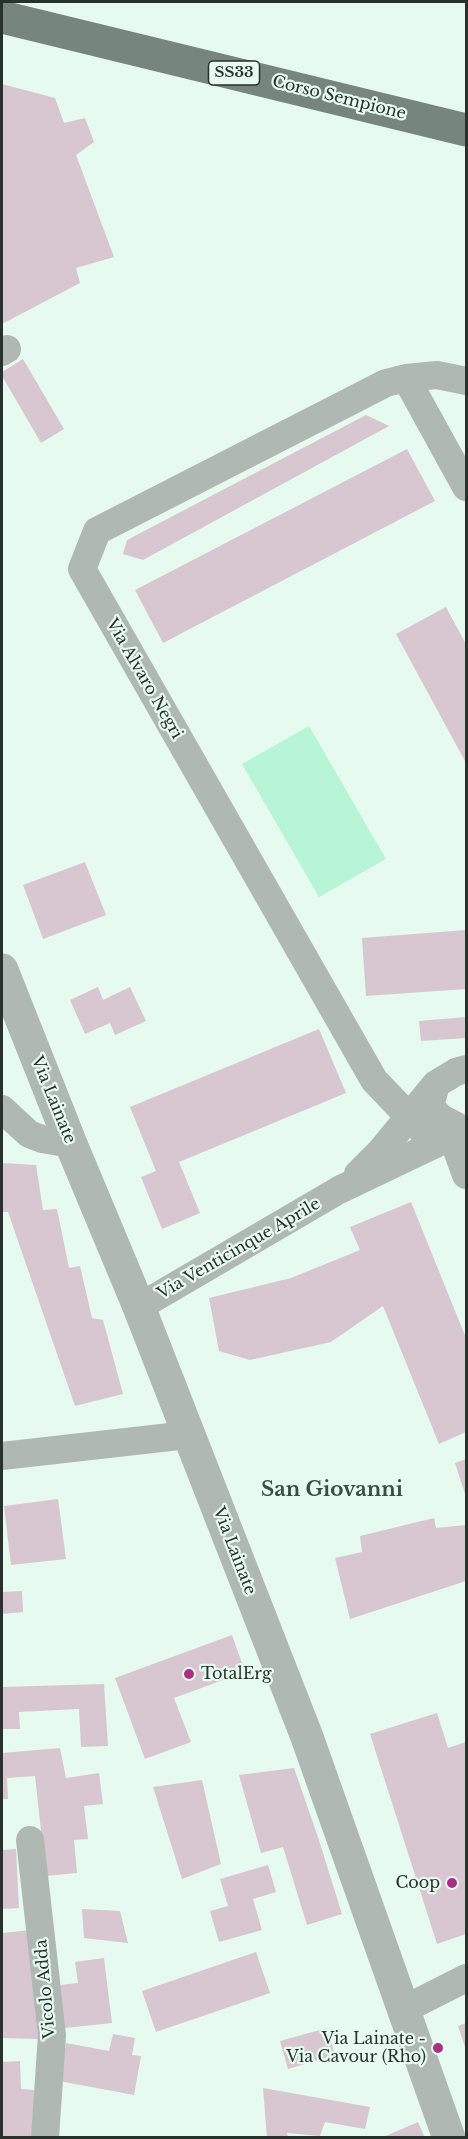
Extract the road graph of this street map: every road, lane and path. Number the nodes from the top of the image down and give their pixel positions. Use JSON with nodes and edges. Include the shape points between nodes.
{"nodes":[{"id":1,"x":2,"y":17,"type":"edge"},
{"id":2,"x":466,"y":130,"type":"edge"},
{"id":3,"x":406,"y":378,"type":"junction"},
{"id":4,"x":466,"y":381,"type":"edge"},
{"id":5,"x":466,"y":487,"type":"edge"},
{"id":6,"x":2,"y":970,"type":"edge"},
{"id":7,"x":466,"y":1069,"type":"edge"},
{"id":8,"x":436,"y":1084,"type":"junction"},
{"id":9,"x":2,"y":1109,"type":"edge"},
{"id":10,"x":410,"y":1116,"type":"junction"},
{"id":11,"x":455,"y":1136,"type":"edge"},
{"id":12,"x":71,"y":1144,"type":"junction"},
{"id":13,"x":466,"y":1175,"type":"edge"},
{"id":14,"x":339,"y":1190,"type":"junction"},
{"id":15,"x":139,"y":1308,"type":"junction"},
{"id":16,"x":188,"y":1435,"type":"junction"},
{"id":17,"x":2,"y":1456,"type":"edge"},
{"id":18,"x":30,"y":1840,"type":"dead end"},
{"id":19,"x":466,"y":1978,"type":"edge"},
{"id":20,"x":403,"y":2010,"type":"junction"},
{"id":21,"x":45,"y":2138,"type":"edge"},
{"id":22,"x":449,"y":2138,"type":"edge"}],
"edges":[{"from":1,"to":2,"type":"main road","name":"Corso Sempione","number":"SS33"},
{"from":3,"to":4,"type":"street","name":"Via Alvaro Negri","via":[[437,375]]},
{"from":3,"to":5,"type":"street"},
{"from":3,"to":10,"type":"street","name":"Via Alvaro Negri","via":[[386,383],[96,531],[82,569],[374,1080]]},
{"from":6,"to":12,"type":"street","name":"Via Lainate"},
{"from":7,"to":8,"type":"street","name":"Via Venticinque Aprile"},
{"from":8,"to":10,"type":"street","name":"Via Venticinque Aprile"},
{"from":8,"to":11,"type":"street","via":[[430,1107]]},
{"from":9,"to":12,"type":"street","via":[[29,1134]]},
{"from":10,"to":11,"type":"street"},
{"from":10,"to":14,"type":"street","name":"Via Venticinque Aprile","via":[[361,1172]]},
{"from":11,"to":13,"type":"street"},
{"from":11,"to":14,"type":"street","name":"Via Venticinque Aprile"},
{"from":12,"to":15,"type":"street","name":"Via Lainate"},
{"from":14,"to":15,"type":"street","name":"Via Venticinque Aprile"},
{"from":15,"to":16,"type":"street","name":"Via Lainate"},
{"from":16,"to":17,"type":"street"},
{"from":16,"to":20,"type":"street","name":"Via Lainate","via":[[307,1737]]},
{"from":18,"to":21,"type":"street","name":"Vicolo Adda","via":[[52,2035]]},
{"from":19,"to":20,"type":"street"},
{"from":20,"to":22,"type":"street","name":"Via Lainate"}]}
